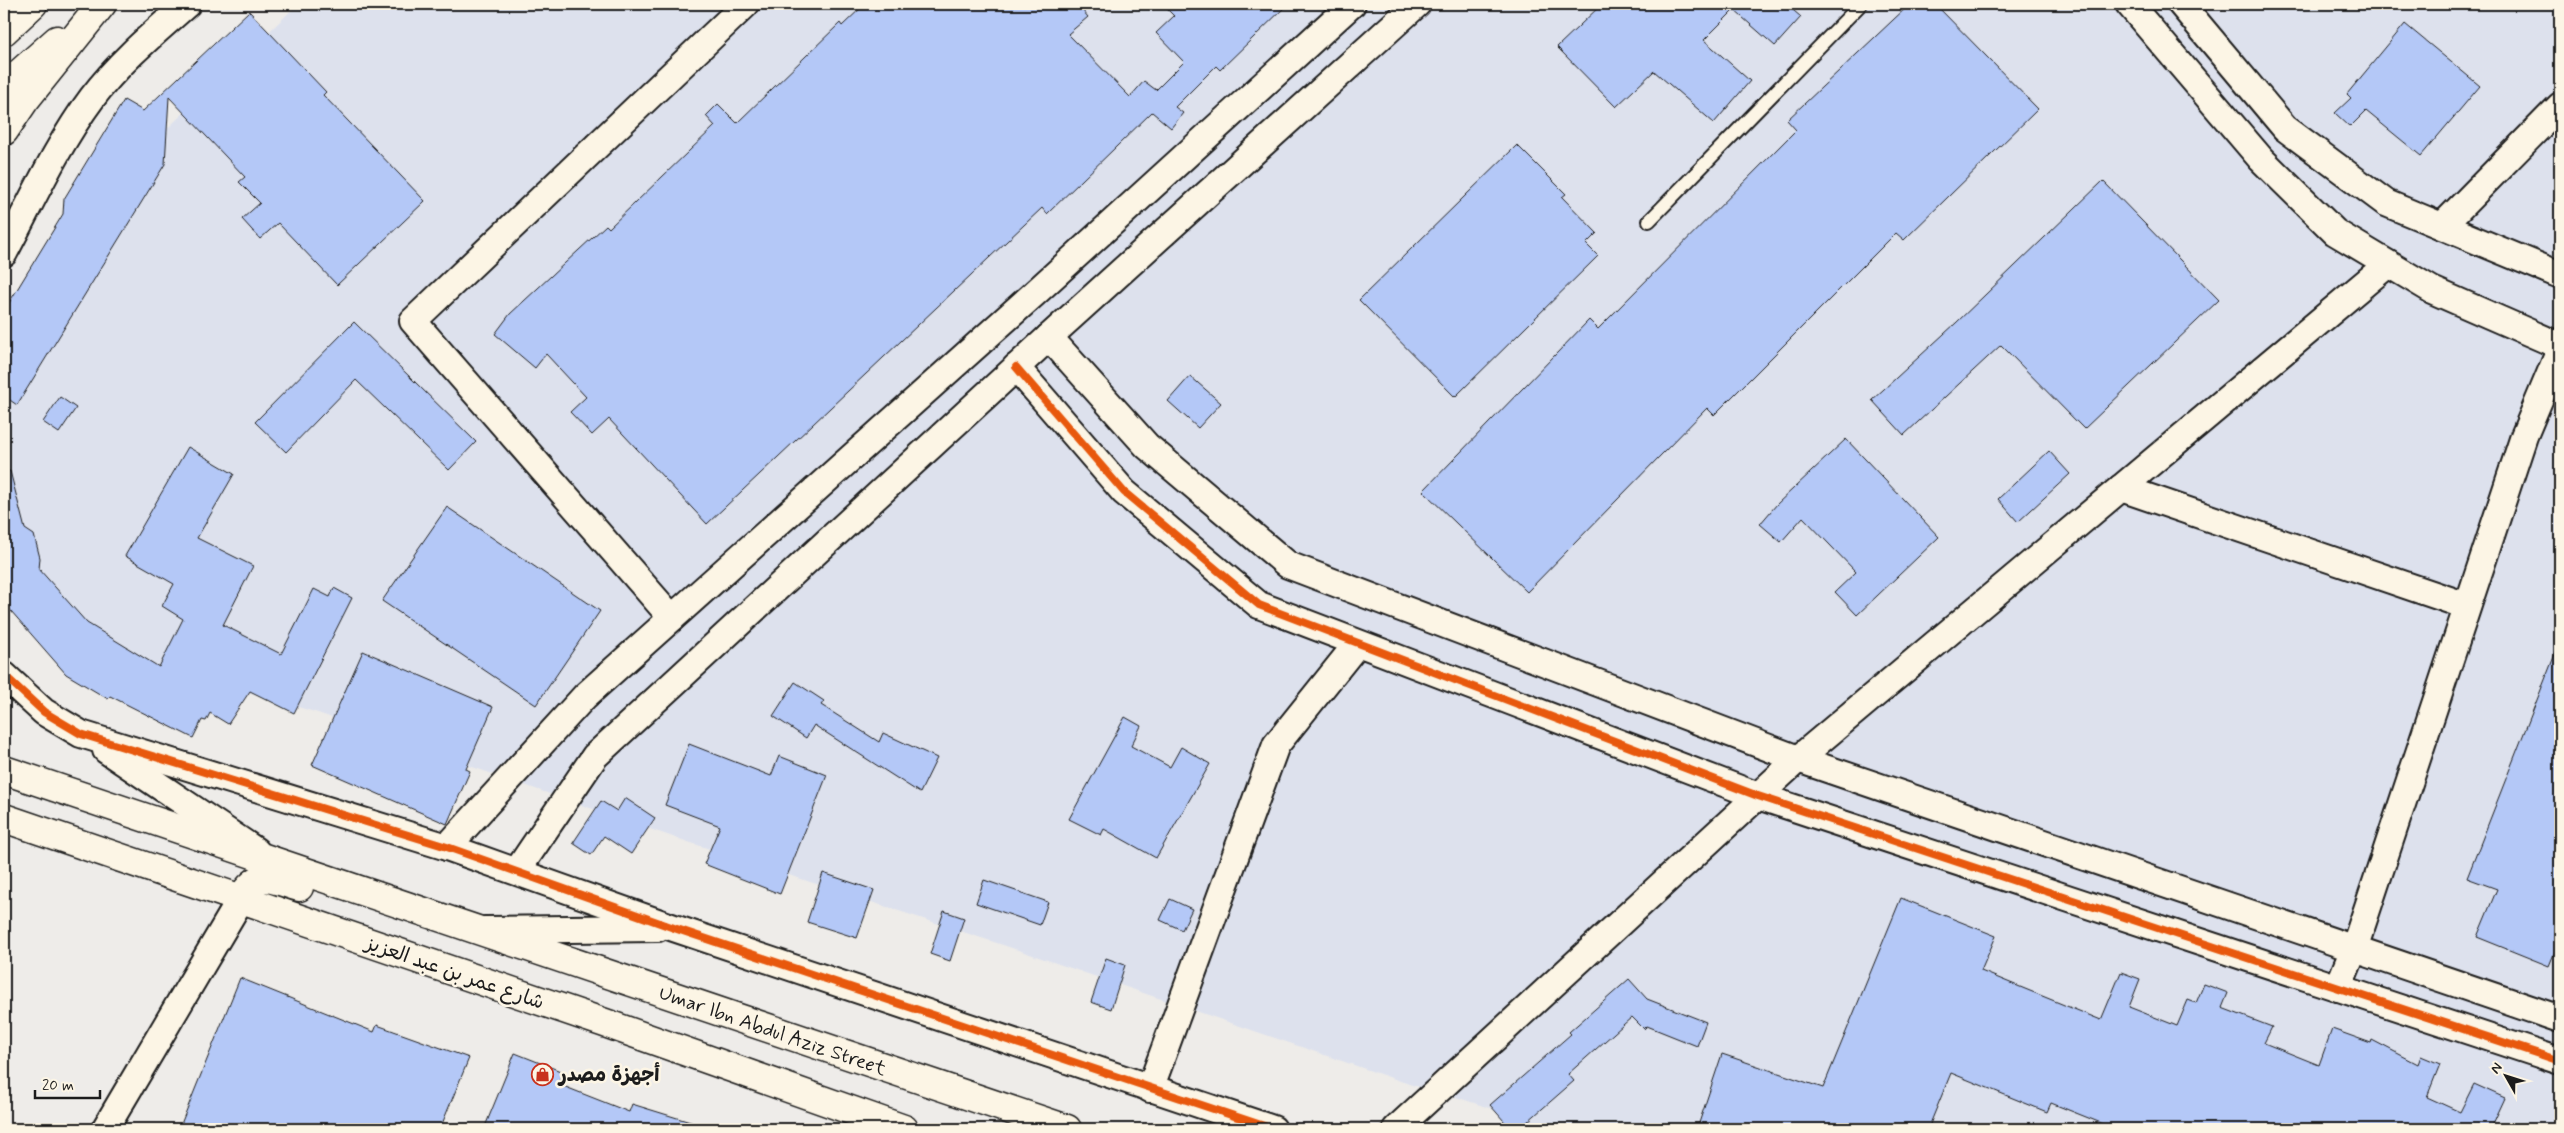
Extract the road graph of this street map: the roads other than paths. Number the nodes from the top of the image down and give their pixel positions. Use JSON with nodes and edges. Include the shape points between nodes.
{"nodes":[{"id":1,"x":6,"y":4,"type":"edge"},
{"id":2,"x":33,"y":4,"type":"edge"},
{"id":3,"x":96,"y":4,"type":"edge"},
{"id":4,"x":102,"y":4,"type":"edge"},
{"id":5,"x":187,"y":4,"type":"edge"},
{"id":6,"x":746,"y":4,"type":"edge"},
{"id":7,"x":1352,"y":4,"type":"edge"},
{"id":8,"x":1417,"y":4,"type":"edge"},
{"id":9,"x":1861,"y":4,"type":"edge"},
{"id":10,"x":2129,"y":4,"type":"edge"},
{"id":11,"x":2181,"y":4,"type":"edge"},
{"id":12,"x":4,"y":8,"type":"edge"},
{"id":13,"x":4,"y":31,"type":"edge"},
{"id":14,"x":4,"y":87,"type":"edge"},
{"id":15,"x":2560,"y":106,"type":"edge"},
{"id":16,"x":4,"y":131,"type":"edge"},
{"id":17,"x":1649,"y":221,"type":"dead end"},
{"id":18,"x":2442,"y":226,"type":"junction"},
{"id":19,"x":4,"y":253,"type":"edge"},
{"id":20,"x":2388,"y":264,"type":"junction"},
{"id":21,"x":2560,"y":275,"type":"edge"},
{"id":22,"x":1048,"y":337,"type":"junction"},
{"id":23,"x":2560,"y":348,"type":"edge"},
{"id":24,"x":1016,"y":367,"type":"junction"},
{"id":25,"x":2121,"y":488,"type":"junction"},
{"id":26,"x":2467,"y":606,"type":"junction"},
{"id":27,"x":672,"y":618,"type":"junction"},
{"id":28,"x":1357,"y":644,"type":"junction"},
{"id":29,"x":4,"y":674,"type":"edge"},
{"id":30,"x":81,"y":734,"type":"junction"},
{"id":31,"x":4,"y":749,"type":"edge"},
{"id":32,"x":1798,"y":759,"type":"junction"},
{"id":33,"x":4,"y":770,"type":"edge"},
{"id":34,"x":62,"y":790,"type":"junction"},
{"id":35,"x":1758,"y":796,"type":"junction"},
{"id":36,"x":4,"y":818,"type":"edge"},
{"id":37,"x":447,"y":847,"type":"junction"},
{"id":38,"x":272,"y":861,"type":"junction"},
{"id":39,"x":517,"y":871,"type":"junction"},
{"id":40,"x":241,"y":900,"type":"junction"},
{"id":41,"x":415,"y":909,"type":"junction"},
{"id":42,"x":674,"y":928,"type":"junction"},
{"id":43,"x":480,"y":930,"type":"junction"},
{"id":44,"x":2354,"y":949,"type":"junction"},
{"id":45,"x":2338,"y":988,"type":"junction"},
{"id":46,"x":2560,"y":1019,"type":"edge"},
{"id":47,"x":2560,"y":1061,"type":"edge"},
{"id":48,"x":1150,"y":1088,"type":"junction"},
{"id":49,"x":105,"y":1129,"type":"edge"},
{"id":50,"x":904,"y":1129,"type":"edge"},
{"id":51,"x":1067,"y":1129,"type":"edge"},
{"id":52,"x":1273,"y":1129,"type":"edge"},
{"id":53,"x":1396,"y":1129,"type":"edge"}],
"edges":[{"from":1,"to":12,"type":"street"},
{"from":2,"to":13,"type":"main road"},
{"from":3,"to":14,"type":"main road"},
{"from":4,"to":16,"type":"main road"},
{"from":5,"to":19,"type":"street","via":[[131,53],[93,97],[62,144]]},
{"from":6,"to":27,"type":"street","via":[[413,322]]},
{"from":7,"to":27,"type":"street"},
{"from":8,"to":22,"type":"street"},
{"from":9,"to":17,"type":"lane"},
{"from":10,"to":20,"type":"street","via":[[2261,159],[2335,232]]},
{"from":11,"to":18,"type":"street","via":[[2284,128],[2386,204]]},
{"from":15,"to":18,"type":"street"},
{"from":18,"to":21,"type":"street"},
{"from":20,"to":23,"type":"street","via":[[2432,290]]},
{"from":20,"to":25,"type":"street"},
{"from":22,"to":24,"type":"street"},
{"from":22,"to":32,"type":"street","via":[[1147,446],[1288,565]]},
{"from":23,"to":26,"type":"street","via":[[2524,436]]},
{"from":24,"to":28,"type":"street","via":[[1124,492],[1259,605]]},
{"from":24,"to":39,"type":"street","via":[[595,756]]},
{"from":25,"to":26,"type":"street"},
{"from":25,"to":32,"type":"street"},
{"from":26,"to":44,"type":"street"},
{"from":27,"to":37,"type":"street","via":[[584,696]]},
{"from":28,"to":35,"type":"street"},
{"from":28,"to":48,"type":"street","via":[[1276,745]]},
{"from":29,"to":30,"type":"street","via":[[44,712]]},
{"from":30,"to":37,"type":"street"},
{"from":30,"to":38,"type":"street"},
{"from":31,"to":34,"type":"main road"},
{"from":32,"to":35,"type":"street"},
{"from":32,"to":44,"type":"street"},
{"from":33,"to":34,"type":"main road"},
{"from":34,"to":38,"type":"main road"},
{"from":35,"to":45,"type":"street"},
{"from":35,"to":53,"type":"street"},
{"from":36,"to":40,"type":"main road","name":"شارع عمر بن عبد العزيز"},
{"from":37,"to":39,"type":"street"},
{"from":38,"to":41,"type":"main road"},
{"from":39,"to":42,"type":"street"},
{"from":40,"to":41,"type":"main road","via":[[255,880],[263,878],[349,903]]},
{"from":40,"to":49,"type":"street"},
{"from":40,"to":50,"type":"main road","name":"شارع عمر بن عبد العزيز","via":[[605,1023]]},
{"from":41,"to":43,"type":"main road"},
{"from":42,"to":43,"type":"street"},
{"from":42,"to":48,"type":"street"},
{"from":43,"to":51,"type":"main road","name":"Umar Ibn Abdul Aziz Street"},
{"from":44,"to":45,"type":"street"},
{"from":44,"to":46,"type":"street"},
{"from":45,"to":47,"type":"street"},
{"from":48,"to":52,"type":"street"}]}
